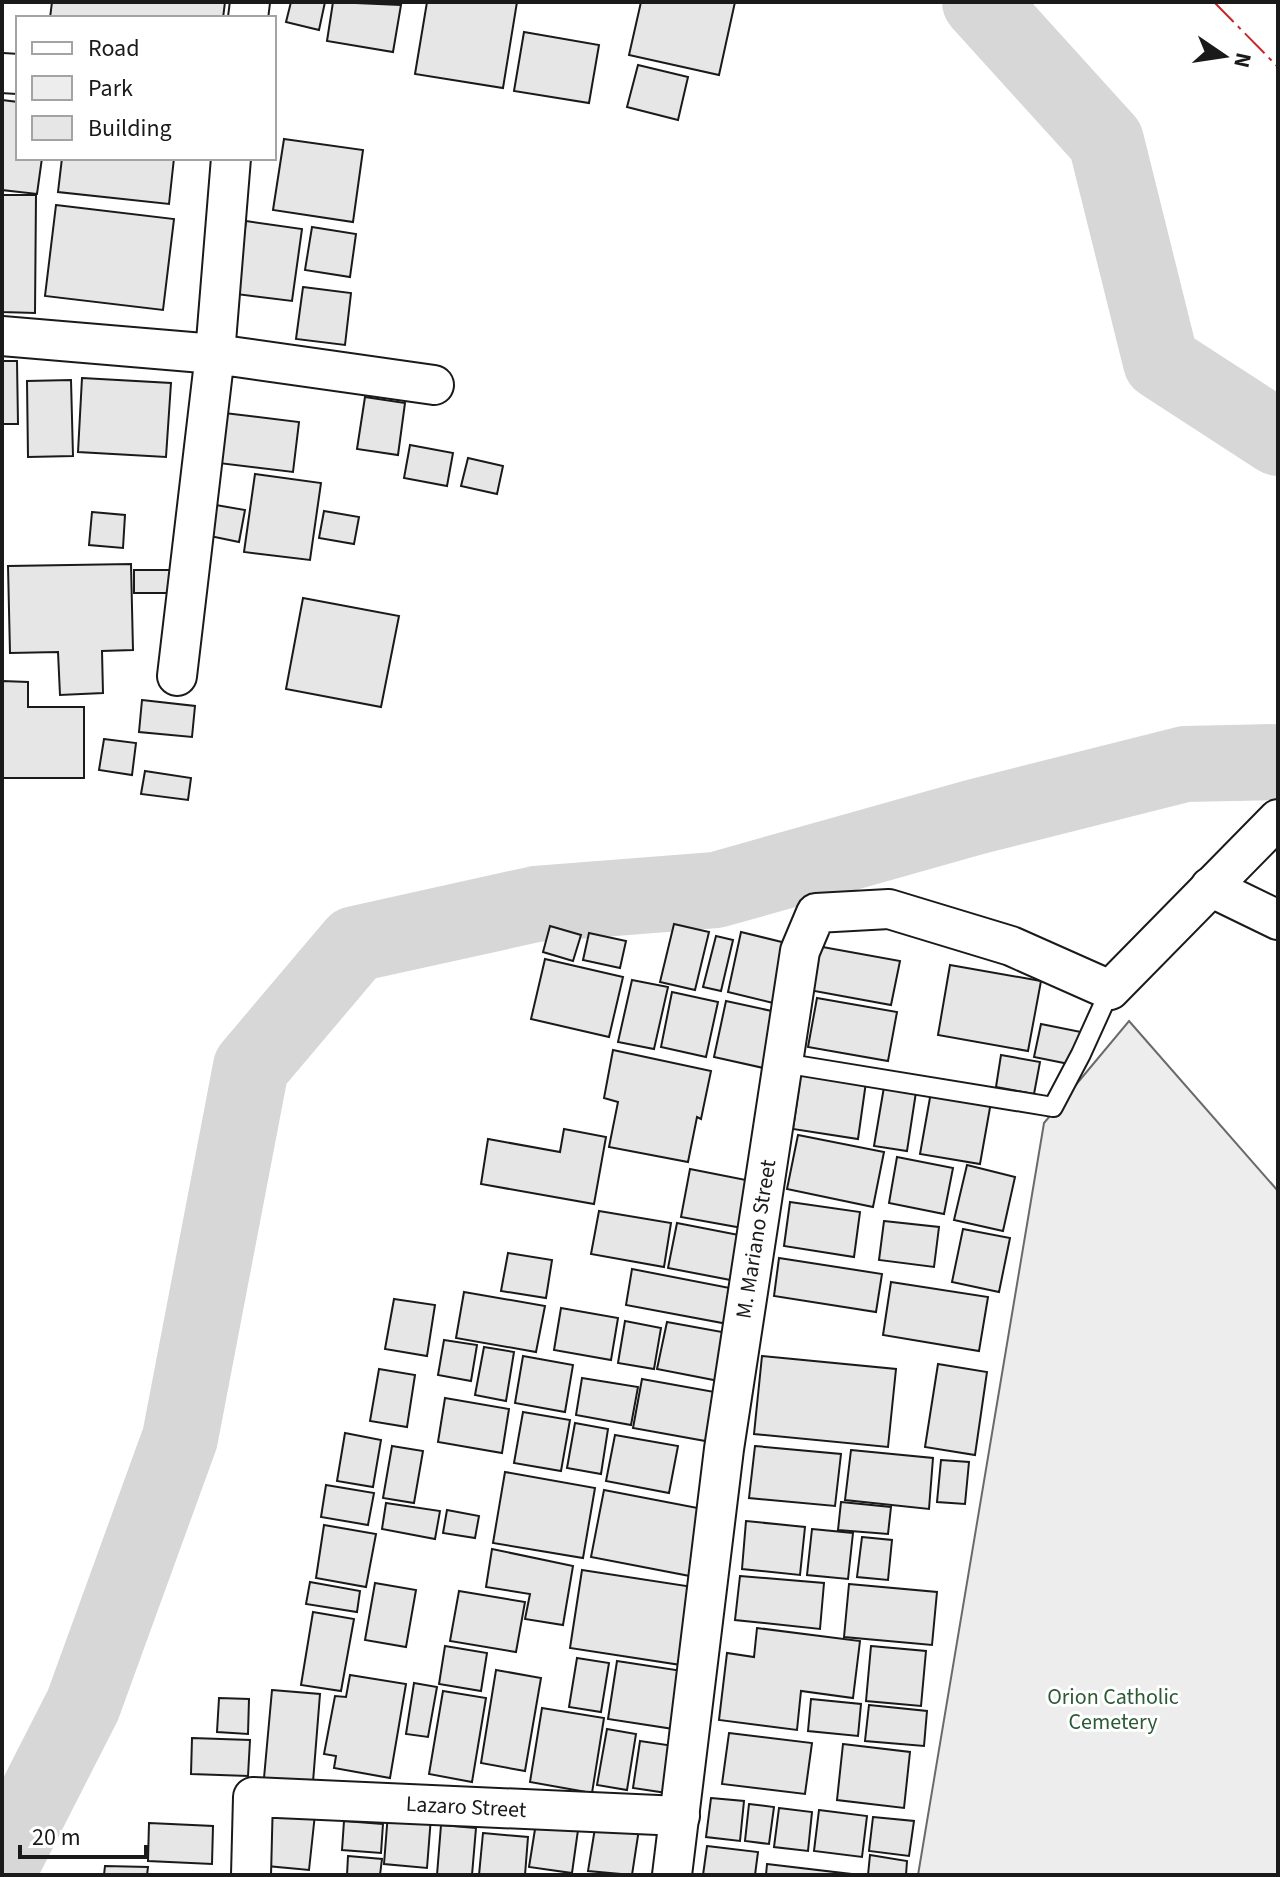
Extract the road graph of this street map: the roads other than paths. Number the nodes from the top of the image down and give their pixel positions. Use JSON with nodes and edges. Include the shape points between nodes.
{"nodes":[{"id":1,"x":231,"y":160,"type":"edge"},
{"id":2,"x":2,"y":336,"type":"edge"},
{"id":3,"x":215,"y":354,"type":"junction"},
{"id":4,"x":434,"y":385,"type":"dead end"},
{"id":5,"x":177,"y":676,"type":"dead end"},
{"id":6,"x":1278,"y":819,"type":"edge"},
{"id":7,"x":1210,"y":887,"type":"junction"},
{"id":8,"x":1278,"y":920,"type":"edge"},
{"id":9,"x":1110,"y":990,"type":"junction"},
{"id":10,"x":783,"y":1063,"type":"junction"},
{"id":11,"x":680,"y":1816,"type":"junction"},
{"id":12,"x":251,"y":1875,"type":"edge"},
{"id":13,"x":672,"y":1875,"type":"edge"}],
"edges":[{"from":1,"to":3,"type":"street"},
{"from":2,"to":3,"type":"street"},
{"from":3,"to":4,"type":"street"},
{"from":3,"to":5,"type":"street"},
{"from":6,"to":7,"type":"street"},
{"from":7,"to":8,"type":"street"},
{"from":7,"to":9,"type":"street"},
{"from":9,"to":10,"type":"lane","via":[[1053,1107]]},
{"from":9,"to":10,"type":"street","name":"M. Mariano Street","via":[[1011,946],[889,909],[816,913],[800,951]]},
{"from":10,"to":11,"type":"street","name":"M. Mariano Street","via":[[724,1449]]},
{"from":11,"to":12,"type":"street","name":"Lazaro Street","via":[[253,1797]]},
{"from":11,"to":13,"type":"street","name":"M. Mariano Street"}]}
